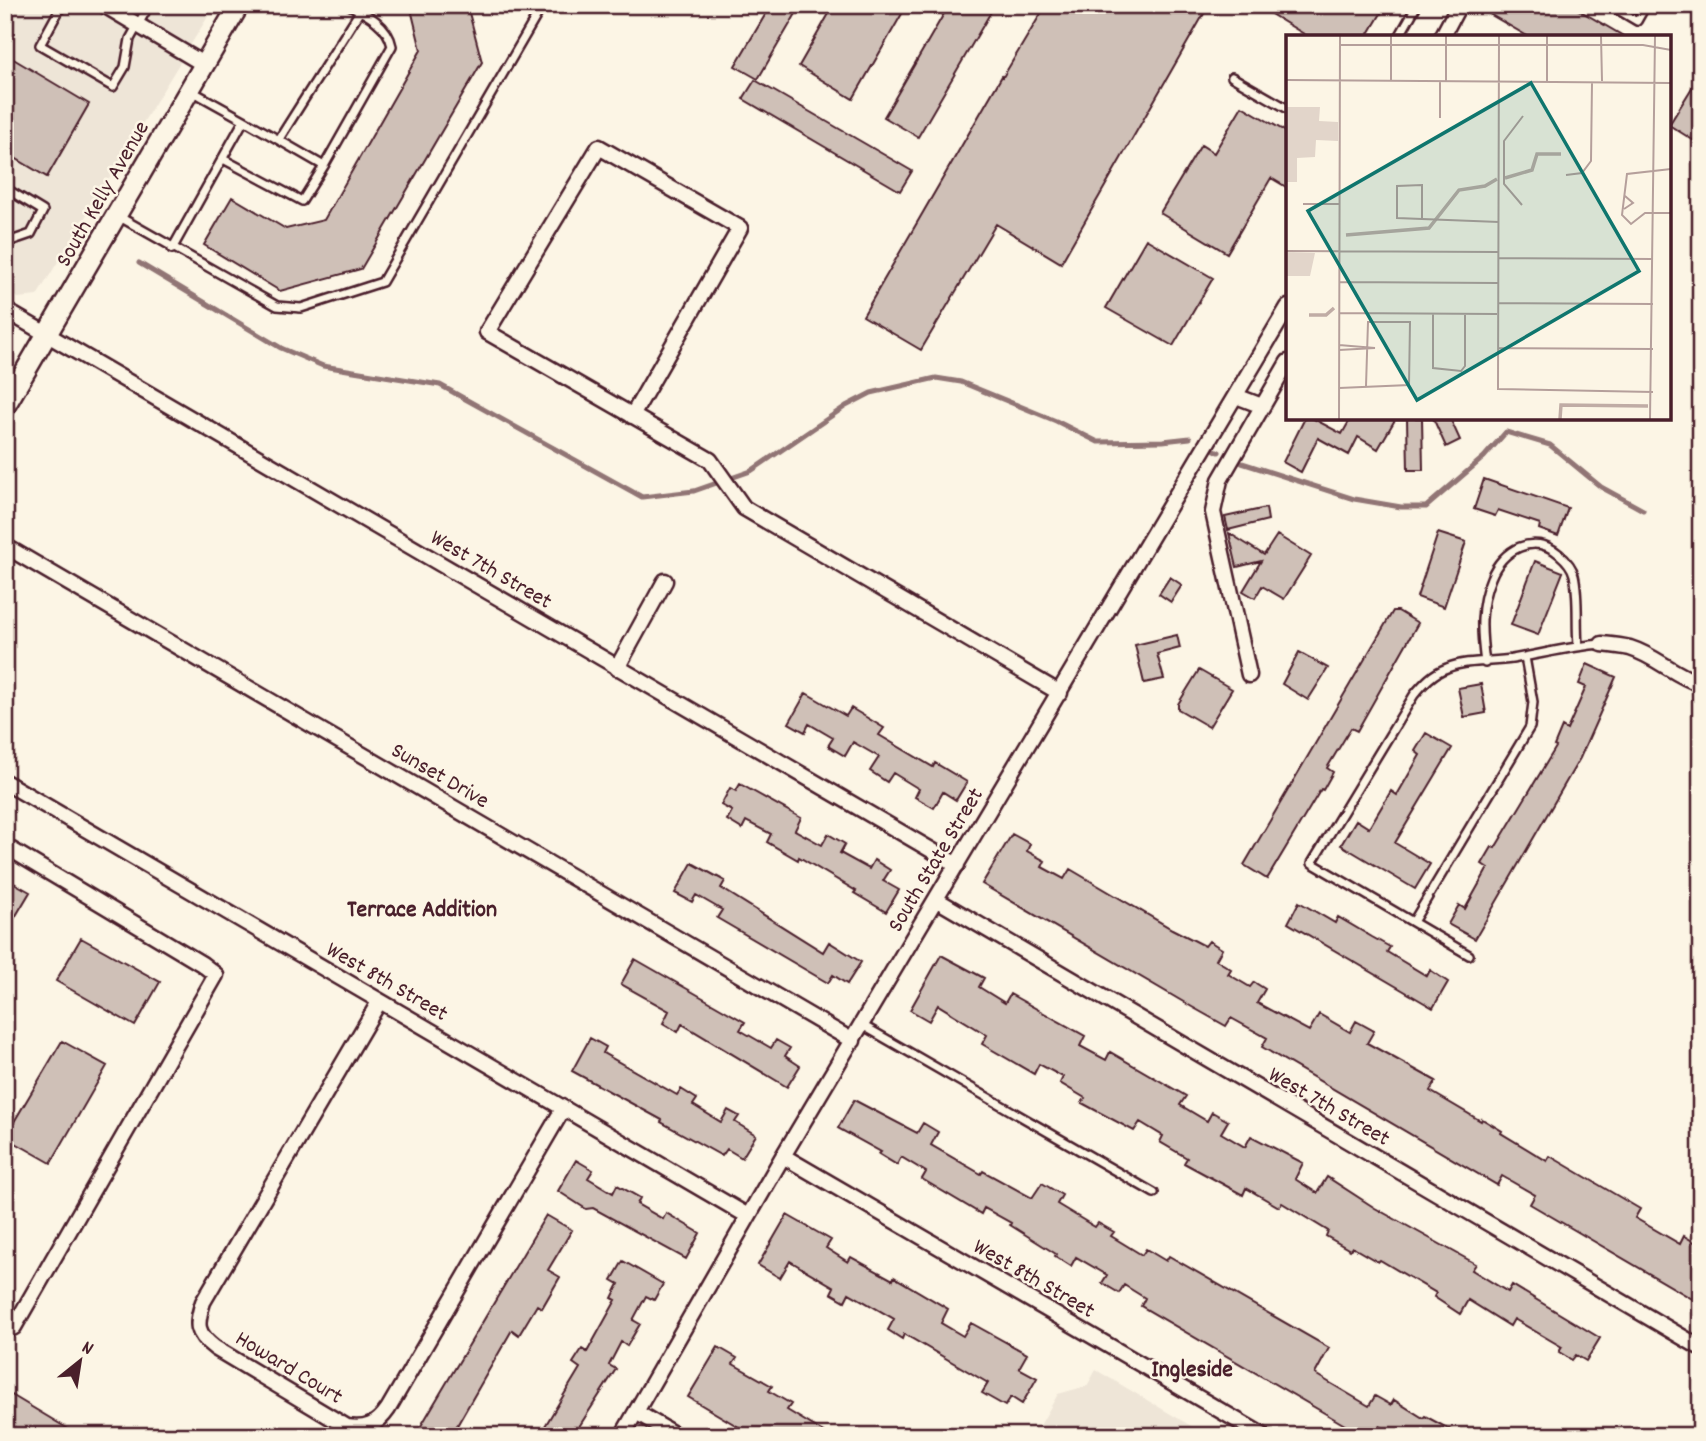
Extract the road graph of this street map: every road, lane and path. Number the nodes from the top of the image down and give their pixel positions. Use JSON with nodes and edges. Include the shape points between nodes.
{"nodes":[{"id":1,"x":62,"y":5,"type":"edge"},
{"id":2,"x":104,"y":5,"type":"edge"},
{"id":3,"x":149,"y":5,"type":"edge"},
{"id":4,"x":239,"y":5,"type":"edge"},
{"id":5,"x":349,"y":5,"type":"edge"},
{"id":6,"x":533,"y":5,"type":"edge"},
{"id":7,"x":1417,"y":5,"type":"edge"},
{"id":8,"x":1459,"y":5,"type":"edge"},
{"id":9,"x":1610,"y":5,"type":"edge"},
{"id":10,"x":1646,"y":5,"type":"edge"},
{"id":11,"x":360,"y":11,"type":"junction"},
{"id":12,"x":137,"y":24,"type":"junction"},
{"id":13,"x":1399,"y":35,"type":"edge"},
{"id":14,"x":1443,"y":35,"type":"edge"},
{"id":15,"x":205,"y":65,"type":"junction"},
{"id":16,"x":1232,"y":76,"type":"dead end"},
{"id":17,"x":190,"y":90,"type":"junction"},
{"id":18,"x":1286,"y":107,"type":"edge"},
{"id":19,"x":244,"y":120,"type":"junction"},
{"id":20,"x":279,"y":139,"type":"junction"},
{"id":21,"x":223,"y":159,"type":"junction"},
{"id":22,"x":324,"y":166,"type":"junction"},
{"id":23,"x":5,"y":188,"type":"edge"},
{"id":24,"x":117,"y":216,"type":"junction"},
{"id":25,"x":5,"y":243,"type":"edge"},
{"id":26,"x":172,"y":249,"type":"junction"},
{"id":27,"x":5,"y":310,"type":"edge"},
{"id":28,"x":1286,"y":310,"type":"edge"},
{"id":29,"x":48,"y":335,"type":"junction"},
{"id":30,"x":1286,"y":365,"type":"edge"},
{"id":31,"x":8,"y":393,"type":"edge"},
{"id":32,"x":1236,"y":396,"type":"junction"},
{"id":33,"x":1262,"y":406,"type":"junction"},
{"id":34,"x":632,"y":416,"type":"junction"},
{"id":35,"x":5,"y":546,"type":"edge"},
{"id":36,"x":665,"y":581,"type":"dead end"},
{"id":37,"x":1602,"y":644,"type":"joint"},
{"id":38,"x":1578,"y":645,"type":"junction"},
{"id":39,"x":1525,"y":657,"type":"junction"},
{"id":40,"x":1485,"y":663,"type":"junction"},
{"id":41,"x":617,"y":668,"type":"junction"},
{"id":42,"x":1249,"y":675,"type":"dead end"},
{"id":43,"x":1701,"y":684,"type":"edge"},
{"id":44,"x":1060,"y":693,"type":"junction"},
{"id":45,"x":5,"y":782,"type":"edge"},
{"id":46,"x":5,"y":846,"type":"edge"},
{"id":47,"x":957,"y":865,"type":"junction"},
{"id":48,"x":937,"y":900,"type":"junction"},
{"id":49,"x":1413,"y":922,"type":"junction"},
{"id":50,"x":1469,"y":955,"type":"dead end"},
{"id":51,"x":379,"y":1002,"type":"junction"},
{"id":52,"x":862,"y":1026,"type":"junction"},
{"id":53,"x":853,"y":1041,"type":"junction"},
{"id":54,"x":563,"y":1109,"type":"junction"},
{"id":55,"x":783,"y":1156,"type":"junction"},
{"id":56,"x":1154,"y":1193,"type":"dead end"},
{"id":57,"x":748,"y":1216,"type":"junction"},
{"id":58,"x":5,"y":1331,"type":"edge"},
{"id":59,"x":1701,"y":1348,"type":"edge"},
{"id":60,"x":636,"y":1412,"type":"junction"},
{"id":61,"x":622,"y":1436,"type":"edge"},
{"id":62,"x":677,"y":1436,"type":"edge"},
{"id":63,"x":1264,"y":1436,"type":"edge"}],
"edges":[{"from":1,"to":12,"type":"lane","via":[[40,45],[113,87],[125,67]]},
{"from":2,"to":12,"type":"street"},
{"from":3,"to":12,"type":"lane"},
{"from":4,"to":15,"type":"main road","name":"South Kelly Avenue"},
{"from":5,"to":11,"type":"lane"},
{"from":6,"to":26,"type":"lane","via":[[540,10],[382,282],[301,309],[277,306]]},
{"from":7,"to":13,"type":"lane"},
{"from":8,"to":14,"type":"street"},
{"from":9,"to":10,"type":"lane","via":[[1637,21]]},
{"from":11,"to":20,"type":"lane"},
{"from":11,"to":22,"type":"lane","via":[[382,26],[392,46]]},
{"from":12,"to":15,"type":"street"},
{"from":15,"to":17,"type":"main road","name":"South Kelly Avenue"},
{"from":16,"to":18,"type":"lane"},
{"from":17,"to":19,"type":"lane"},
{"from":17,"to":24,"type":"main road","name":"South Kelly Avenue"},
{"from":19,"to":20,"type":"lane"},
{"from":19,"to":21,"type":"lane"},
{"from":20,"to":22,"type":"lane"},
{"from":21,"to":22,"type":"lane","via":[[302,201]]},
{"from":21,"to":26,"type":"lane"},
{"from":23,"to":25,"type":"lane","via":[[43,211],[31,234]]},
{"from":24,"to":26,"type":"lane"},
{"from":24,"to":29,"type":"main road","name":"South Kelly Avenue"},
{"from":27,"to":29,"type":"street","name":"West 7th Street"},
{"from":28,"to":32,"type":"street","name":"South State Street"},
{"from":29,"to":31,"type":"main road","name":"South Kelly Avenue"},
{"from":29,"to":41,"type":"street","name":"West 7th Street"},
{"from":30,"to":33,"type":"street"},
{"from":32,"to":33,"type":"street"},
{"from":32,"to":44,"type":"street","name":"South State Street"},
{"from":33,"to":42,"type":"street","via":[[1220,480],[1213,512]]},
{"from":34,"to":34,"type":"street","via":[[487,332],[598,147],[740,228]]},
{"from":34,"to":44,"type":"street","via":[[710,460],[744,508]]},
{"from":35,"to":53,"type":"street","name":"Sunset Drive"},
{"from":36,"to":41,"type":"street"},
{"from":37,"to":38,"type":"lane"},
{"from":37,"to":43,"type":"street","via":[[1631,649]]},
{"from":38,"to":39,"type":"lane"},
{"from":38,"to":40,"type":"lane","via":[[1574,574],[1559,554],[1536,543],[1517,547],[1503,557],[1491,578],[1481,613]]},
{"from":39,"to":40,"type":"lane"},
{"from":39,"to":49,"type":"lane","via":[[1533,702],[1530,727]]},
{"from":40,"to":49,"type":"lane","via":[[1448,667],[1429,677],[1312,863]]},
{"from":41,"to":47,"type":"street","name":"West 7th Street"},
{"from":44,"to":47,"type":"street","name":"South State Street"},
{"from":45,"to":51,"type":"street","name":"West 8th Street"},
{"from":46,"to":58,"type":"street","via":[[216,975],[14,1327]]},
{"from":47,"to":48,"type":"street","name":"South State Street"},
{"from":48,"to":52,"type":"street","name":"South State Street"},
{"from":48,"to":59,"type":"street","name":"West 7th Street"},
{"from":49,"to":50,"type":"lane"},
{"from":51,"to":54,"type":"street","name":"West 8th Street"},
{"from":51,"to":54,"type":"street","name":"Howard Court","via":[[203,1301],[198,1317],[198,1328],[215,1348],[347,1427],[359,1429],[381,1420]]},
{"from":52,"to":53,"type":"street","name":"South State Street"},
{"from":52,"to":56,"type":"lane"},
{"from":53,"to":55,"type":"street","name":"South State Street"},
{"from":54,"to":57,"type":"street","name":"West 8th Street"},
{"from":55,"to":57,"type":"street","name":"South State Street"},
{"from":55,"to":63,"type":"street","name":"West 8th Street"},
{"from":57,"to":60,"type":"street","name":"South State Street"},
{"from":60,"to":61,"type":"street","name":"South State Street"},
{"from":60,"to":62,"type":"street"}]}
